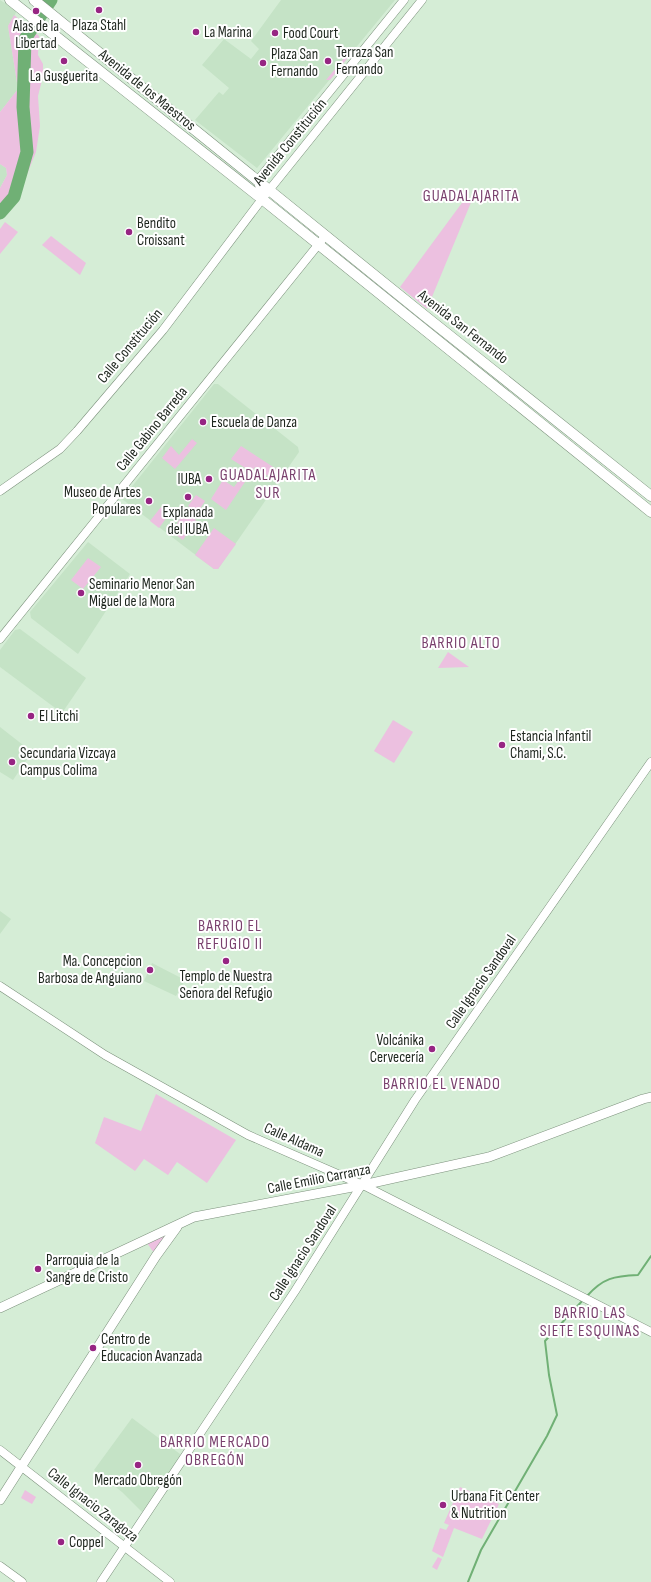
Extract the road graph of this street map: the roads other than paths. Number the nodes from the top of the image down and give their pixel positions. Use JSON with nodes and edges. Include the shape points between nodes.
{"nodes":[{"id":1,"x":34,"y":0,"type":"edge"},
{"id":2,"x":404,"y":0,"type":"edge"},
{"id":3,"x":422,"y":0,"type":"edge"},
{"id":4,"x":12,"y":2,"type":"edge"},
{"id":5,"x":258,"y":180,"type":"junction"},
{"id":6,"x":270,"y":190,"type":"junction"},
{"id":7,"x":262,"y":199,"type":"junction"},
{"id":8,"x":326,"y":235,"type":"junction"},
{"id":9,"x":318,"y":244,"type":"junction"},
{"id":10,"x":0,"y":491,"type":"edge"},
{"id":11,"x":651,"y":496,"type":"edge"},
{"id":12,"x":651,"y":512,"type":"edge"},
{"id":13,"x":0,"y":639,"type":"edge"},
{"id":14,"x":651,"y":762,"type":"edge"},
{"id":15,"x":0,"y":986,"type":"edge"},
{"id":16,"x":651,"y":1097,"type":"edge"},
{"id":17,"x":363,"y":1186,"type":"junction"},
{"id":18,"x":172,"y":1230,"type":"junction"},
{"id":19,"x":0,"y":1308,"type":"edge"},
{"id":20,"x":651,"y":1332,"type":"edge"},
{"id":21,"x":0,"y":1450,"type":"edge"},
{"id":22,"x":22,"y":1467,"type":"junction"},
{"id":23,"x":0,"y":1500,"type":"edge"},
{"id":24,"x":125,"y":1547,"type":"junction"},
{"id":25,"x":0,"y":1566,"type":"edge"},
{"id":26,"x":22,"y":1582,"type":"edge"},
{"id":27,"x":101,"y":1582,"type":"edge"},
{"id":28,"x":170,"y":1582,"type":"edge"}],
"edges":[{"from":1,"to":5,"type":"main road","name":"Avenida de los Maestros"},
{"from":2,"to":5,"type":"street","name":"Avenida Constitución"},
{"from":3,"to":6,"type":"street","name":"Avenida Constitución"},
{"from":4,"to":7,"type":"main road","name":"Avenida de los Maestros"},
{"from":5,"to":6,"type":"main road","name":"Avenida San Fernando"},
{"from":5,"to":7,"type":"street","name":"Avenida Constitución"},
{"from":6,"to":7,"type":"street","name":"Avenida Constitución"},
{"from":6,"to":8,"type":"main road","name":"Avenida San Fernando"},
{"from":7,"to":9,"type":"main road","name":"Avenida San Fernando"},
{"from":7,"to":10,"type":"street","name":"Calle Constitución","via":[[163,330],[60,449]]},
{"from":8,"to":9,"type":"street","name":"Calle Gabino Barreda"},
{"from":8,"to":11,"type":"main road","name":"Avenida San Fernando"},
{"from":9,"to":12,"type":"main road","name":"Avenida San Fernando"},
{"from":9,"to":13,"type":"street","name":"Calle Gabino Barreda"},
{"from":14,"to":17,"type":"street","name":"Calle Ignacio Sandoval","via":[[415,1100]]},
{"from":15,"to":17,"type":"street","name":"Calle Aldama","via":[[105,1055],[248,1135]]},
{"from":16,"to":17,"type":"main road","name":"Calle Emilio Carranza","via":[[489,1157]]},
{"from":17,"to":18,"type":"main road","name":"Calle Emilio Carranza","via":[[194,1217]]},
{"from":17,"to":20,"type":"street","name":"Calle Aldama"},
{"from":17,"to":24,"type":"street","name":"Calle Ignacio Sandoval"},
{"from":18,"to":19,"type":"main road","name":"Calle Emilio Carranza"},
{"from":18,"to":22,"type":"main road"},
{"from":21,"to":22,"type":"street","name":"Calle Ignacio Zaragoza"},
{"from":22,"to":23,"type":"main road"},
{"from":22,"to":24,"type":"street","name":"Calle Ignacio Zaragoza"},
{"from":24,"to":27,"type":"street","name":"Calle Ignacio Sandoval"},
{"from":24,"to":28,"type":"street","name":"Calle Ignacio Zaragoza"},
{"from":25,"to":26,"type":"street"}]}
